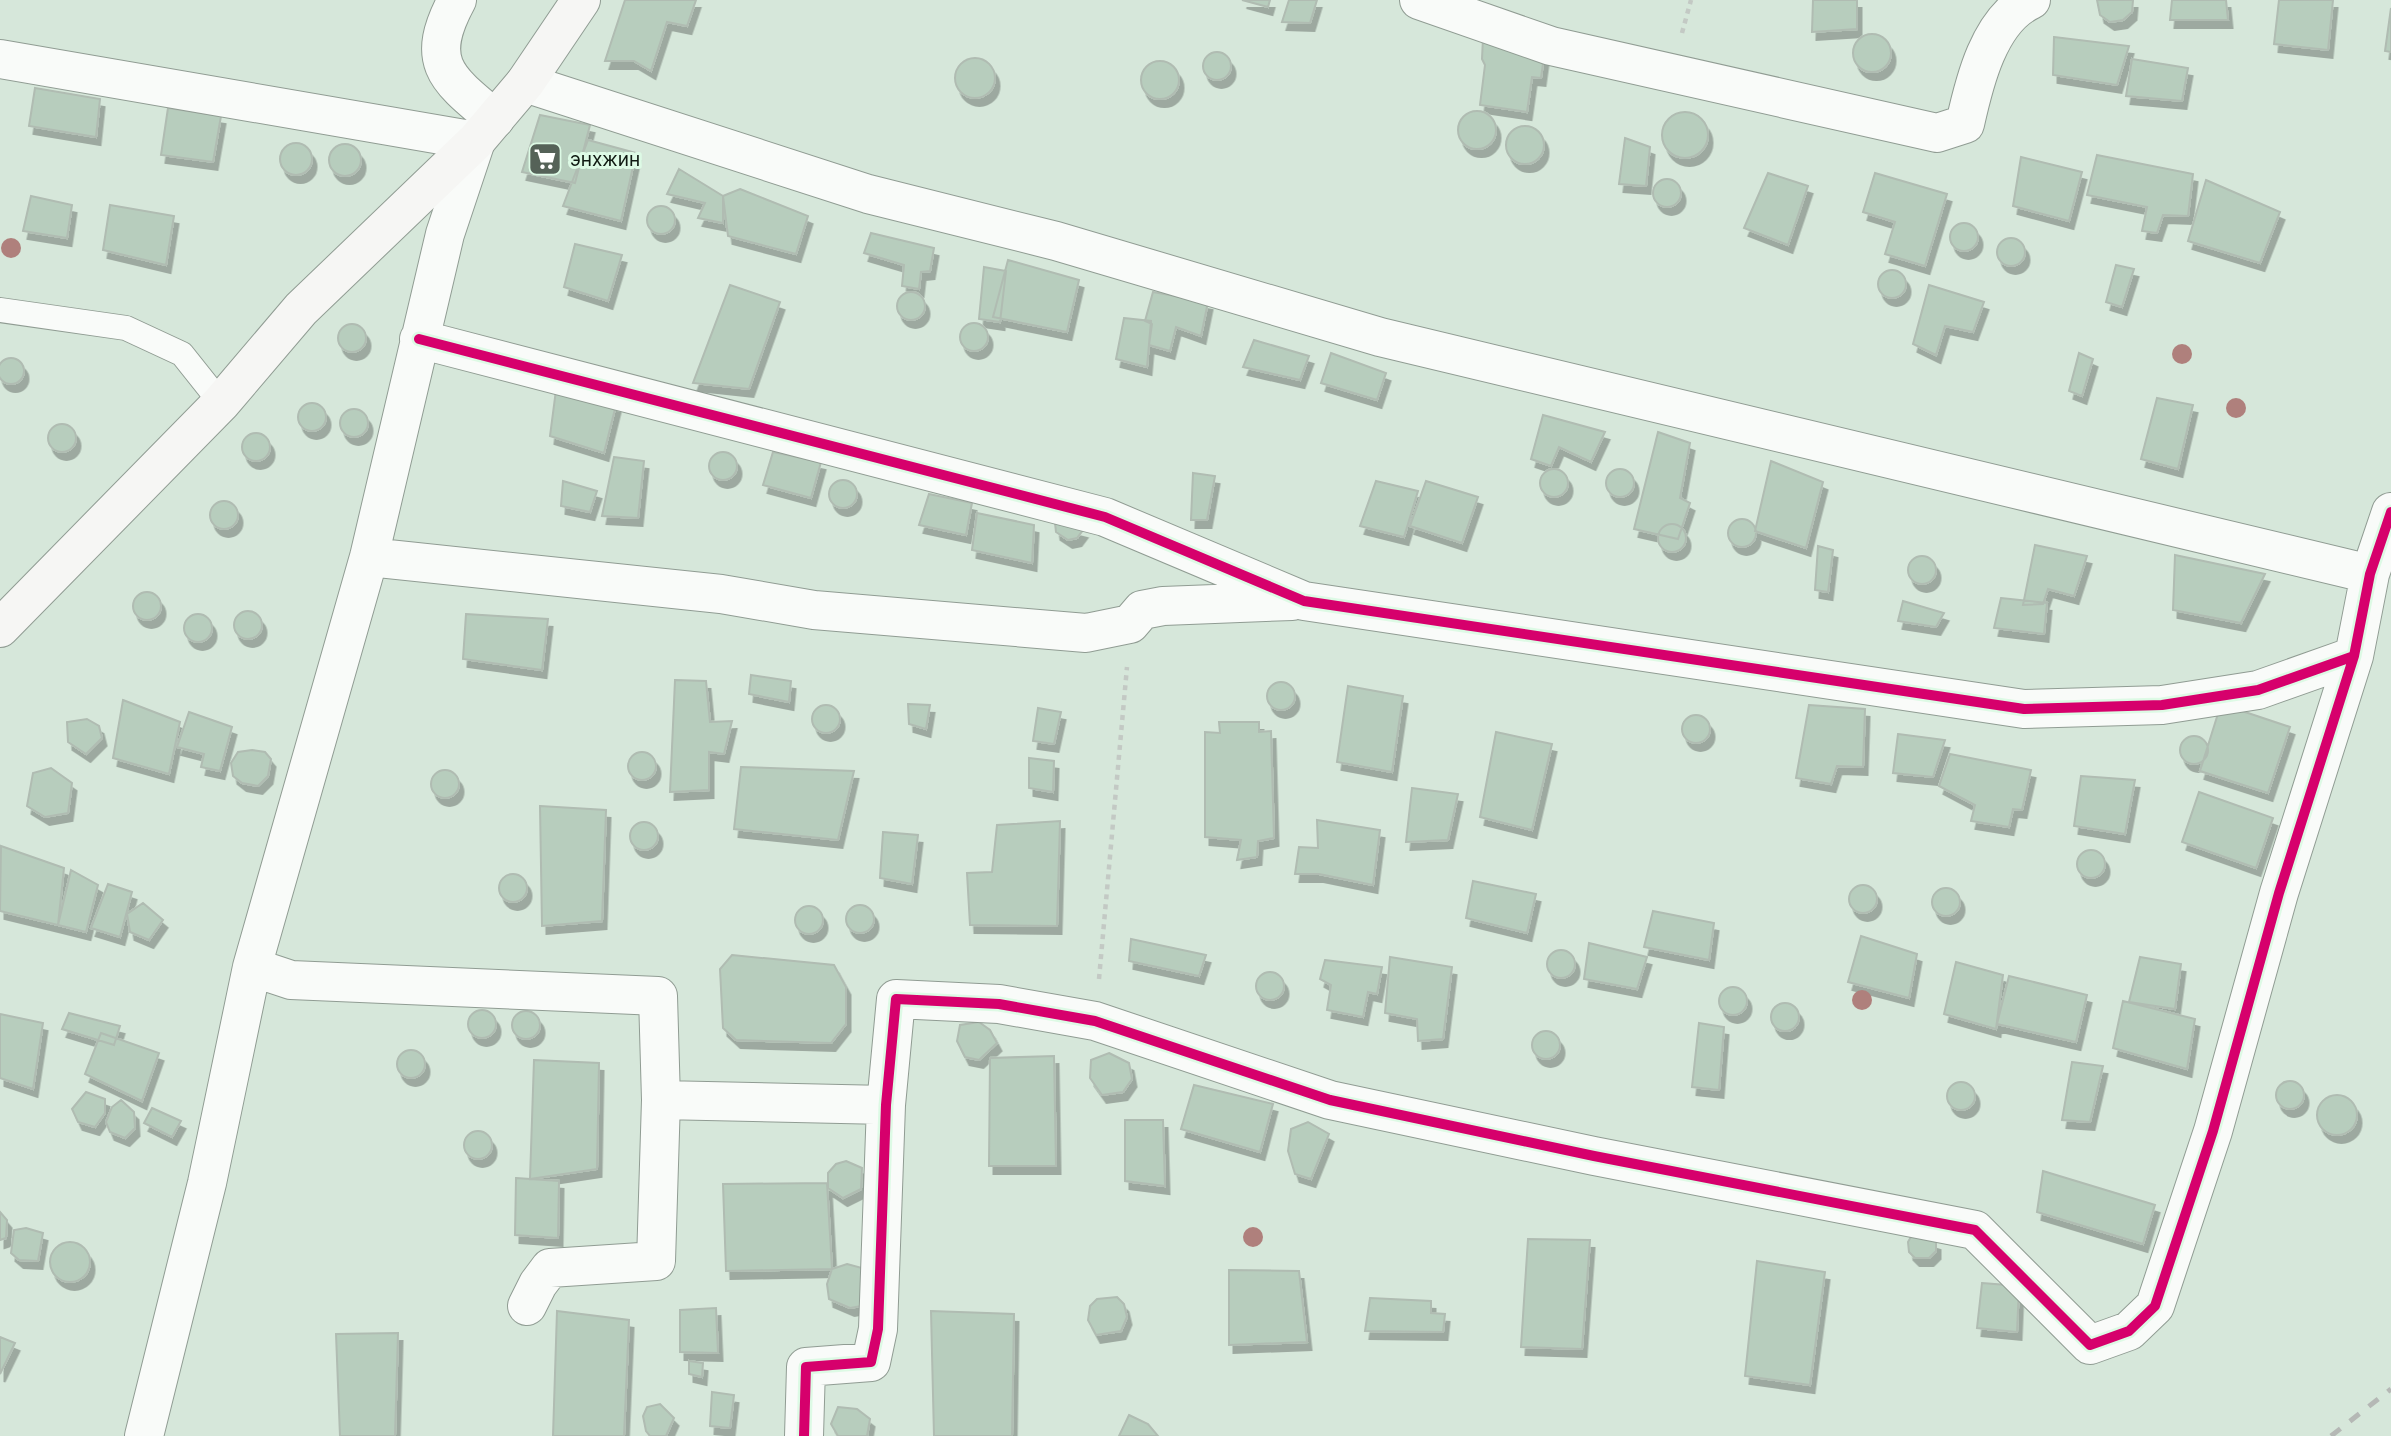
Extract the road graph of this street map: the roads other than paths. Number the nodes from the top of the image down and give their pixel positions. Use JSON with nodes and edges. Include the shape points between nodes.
{"nodes":[{"id":1,"x":457,"y":0,"type":"edge"},
{"id":2,"x":581,"y":0,"type":"edge"},
{"id":3,"x":1419,"y":0,"type":"edge"},
{"id":4,"x":2031,"y":0,"type":"edge"},
{"id":5,"x":0,"y":59,"type":"edge"},
{"id":6,"x":525,"y":83,"type":"junction"},
{"id":7,"x":485,"y":130,"type":"junction"},
{"id":8,"x":0,"y":310,"type":"edge"},
{"id":9,"x":419,"y":339,"type":"junction"},
{"id":10,"x":221,"y":402,"type":"junction"},
{"id":11,"x":2391,"y":512,"type":"edge"},
{"id":12,"x":369,"y":557,"type":"junction"},
{"id":13,"x":2370,"y":575,"type":"junction"},
{"id":14,"x":1304,"y":601,"type":"junction"},
{"id":15,"x":0,"y":628,"type":"edge"},
{"id":16,"x":2354,"y":656,"type":"junction"},
{"id":17,"x":252,"y":967,"type":"junction"},
{"id":18,"x":661,"y":1100,"type":"junction"},
{"id":19,"x":886,"y":1105,"type":"junction"},
{"id":20,"x":527,"y":1306,"type":"dead end"},
{"id":21,"x":144,"y":1436,"type":"edge"},
{"id":22,"x":804,"y":1436,"type":"edge"}],
"edges":[{"from":1,"to":7,"type":"street","via":[[447,20],[441,60]]},
{"from":2,"to":6,"type":"main road"},
{"from":3,"to":4,"type":"street","via":[[1551,46],[1937,133],[1965,124],[1996,33],[2016,7]]},
{"from":5,"to":7,"type":"street"},
{"from":6,"to":7,"type":"main road"},
{"from":6,"to":13,"type":"street","via":[[868,194],[1056,241],[1380,337]]},
{"from":7,"to":9,"type":"street","via":[[445,234]]},
{"from":7,"to":10,"type":"main road","via":[[302,309]]},
{"from":8,"to":10,"type":"lane","via":[[126,328],[182,354]]},
{"from":9,"to":12,"type":"street"},
{"from":9,"to":14,"type":"street","via":[[1105,517]]},
{"from":10,"to":15,"type":"main road"},
{"from":11,"to":13,"type":"street"},
{"from":12,"to":14,"type":"street","via":[[722,594],[814,610],[1086,634],[1130,624],[1142,610],[1163,606]]},
{"from":12,"to":17,"type":"street"},
{"from":13,"to":16,"type":"street"},
{"from":14,"to":16,"type":"street","via":[[2024,709],[2162,705],[2258,690]]},
{"from":16,"to":19,"type":"street","via":[[2279,893],[2213,1131],[2155,1306],[2129,1331],[2090,1345],[1975,1230],[1330,1100],[1095,1021],[999,1004],[896,999]]},
{"from":17,"to":18,"type":"street","via":[[291,980],[658,996]]},
{"from":17,"to":21,"type":"street","via":[[207,1183]]},
{"from":18,"to":19,"type":"street"},
{"from":18,"to":20,"type":"street","via":[[656,1261],[550,1268]]},
{"from":19,"to":22,"type":"street","via":[[878,1329],[871,1363],[806,1367]]}]}
